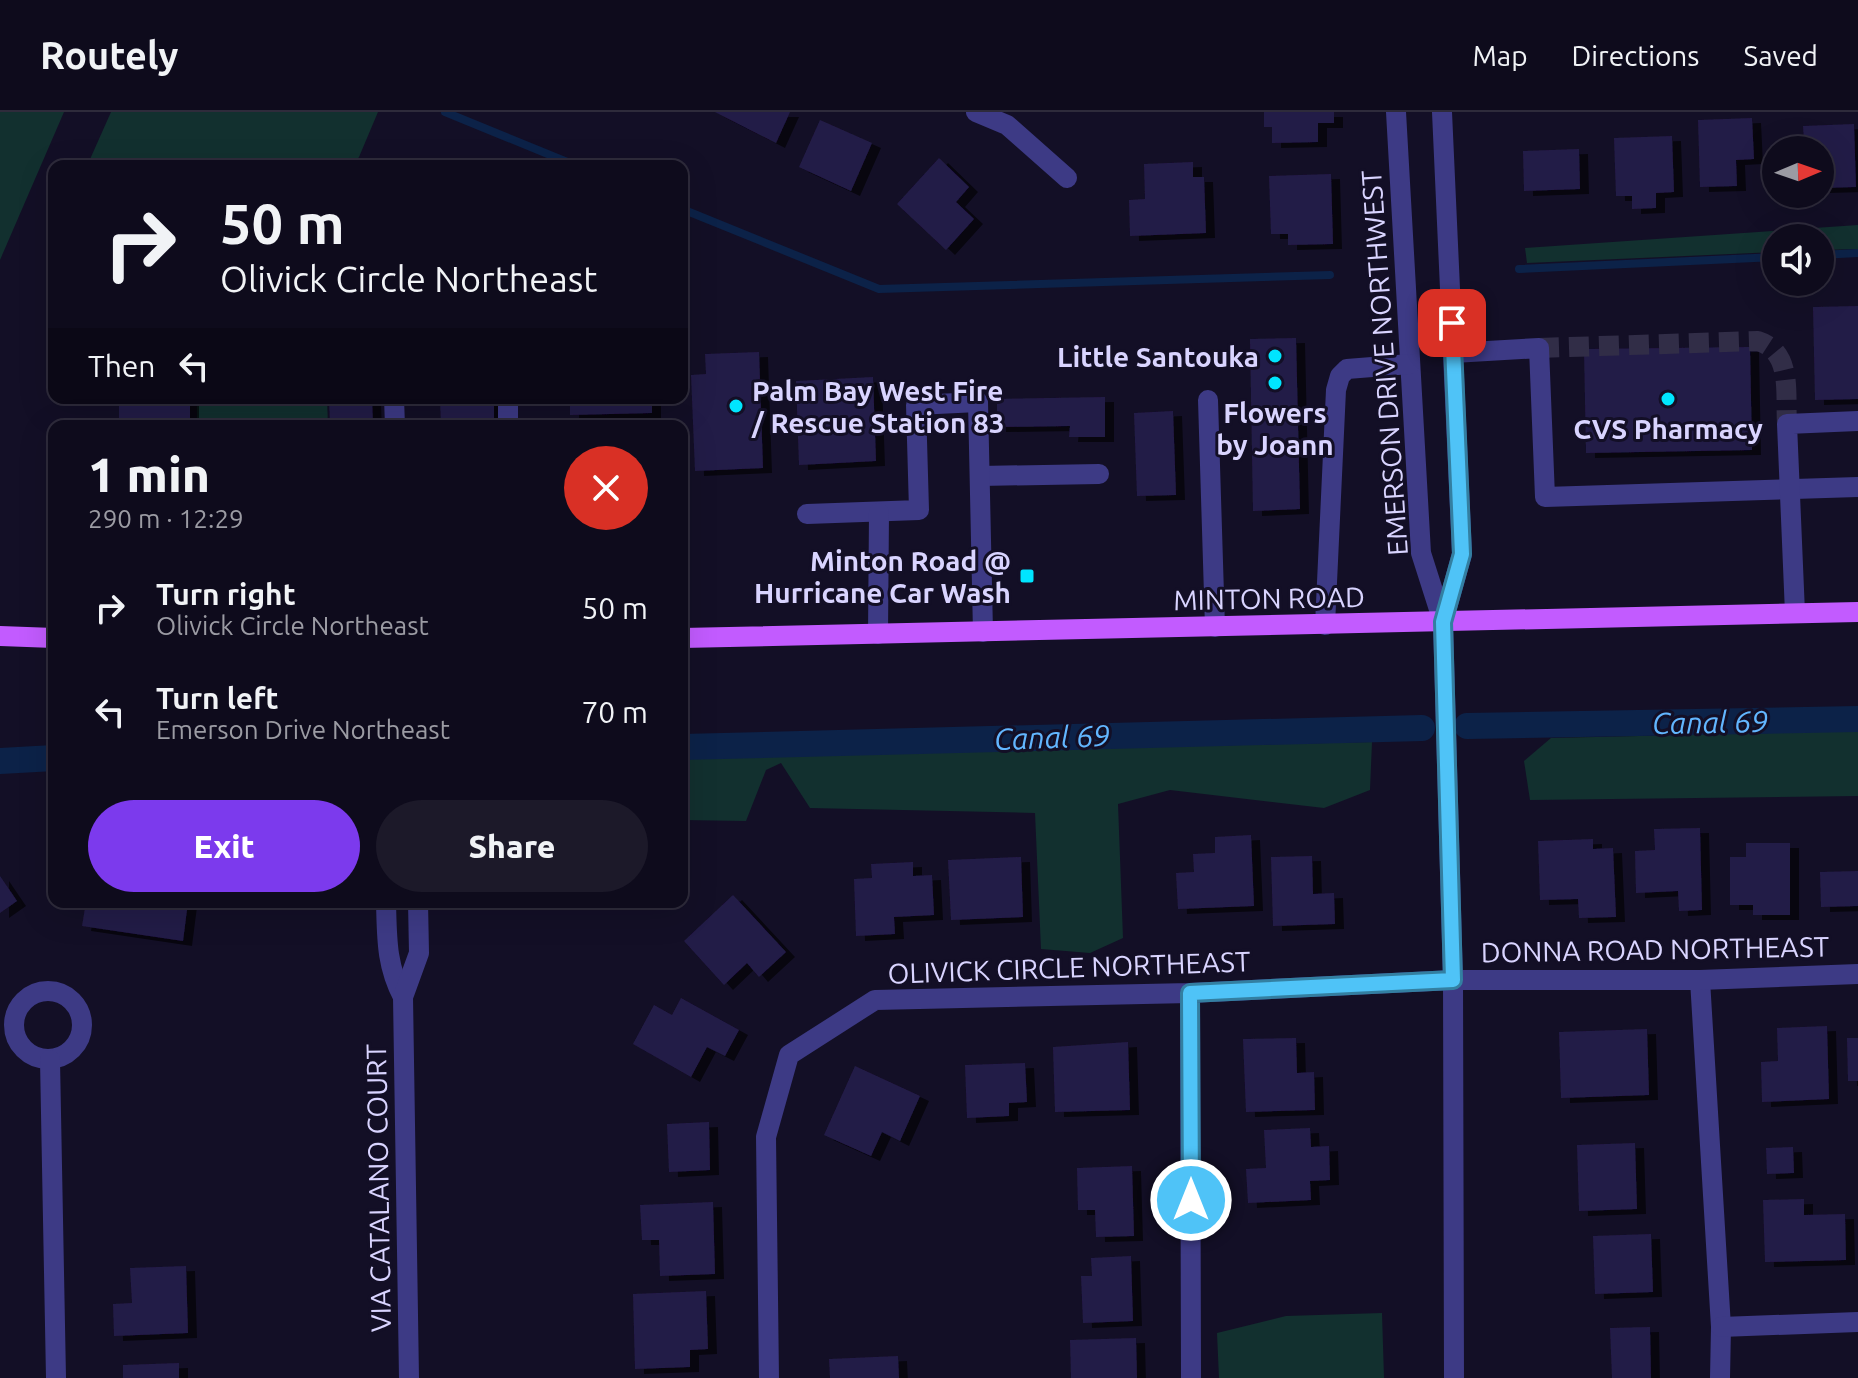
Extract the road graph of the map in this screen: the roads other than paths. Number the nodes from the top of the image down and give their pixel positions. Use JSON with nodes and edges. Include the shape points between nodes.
{"nodes":[{"id":1,"x":976,"y":112,"type":"edge"},
{"id":2,"x":1396,"y":112,"type":"edge"},
{"id":3,"x":1442,"y":112,"type":"edge"},
{"id":4,"x":1067,"y":178,"type":"dead end"},
{"id":5,"x":1453,"y":353,"type":"junction"},
{"id":6,"x":1410,"y":364,"type":"junction"},
{"id":7,"x":1208,"y":400,"type":"dead end"},
{"id":8,"x":1858,"y":421,"type":"edge"},
{"id":9,"x":1099,"y":474,"type":"dead end"},
{"id":10,"x":980,"y":476,"type":"junction"},
{"id":11,"x":1858,"y":487,"type":"edge"},
{"id":12,"x":1790,"y":489,"type":"junction"},
{"id":13,"x":879,"y":513,"type":"junction"},
{"id":14,"x":807,"y":514,"type":"dead end"},
{"id":15,"x":1858,"y":612,"type":"edge"},
{"id":16,"x":1795,"y":613,"type":"junction"},
{"id":17,"x":1443,"y":622,"type":"junction"},
{"id":18,"x":1325,"y":625,"type":"junction"},
{"id":19,"x":1215,"y":627,"type":"junction"},
{"id":20,"x":983,"y":632,"type":"junction"},
{"id":21,"x":878,"y":634,"type":"junction"},
{"id":22,"x":0,"y":636,"type":"edge"},
{"id":23,"x":48,"y":638,"type":"edge"},
{"id":24,"x":688,"y":638,"type":"edge"},
{"id":25,"x":386,"y":908,"type":"edge"},
{"id":26,"x":418,"y":908,"type":"edge"},
{"id":27,"x":1858,"y":974,"type":"edge"},
{"id":28,"x":1453,"y":980,"type":"junction"},
{"id":29,"x":1700,"y":980,"type":"junction"},
{"id":30,"x":1190,"y":993,"type":"junction"},
{"id":31,"x":403,"y":997,"type":"junction"},
{"id":32,"x":50,"y":1060,"type":"dead end"},
{"id":33,"x":1858,"y":1322,"type":"edge"},
{"id":34,"x":1721,"y":1327,"type":"junction"},
{"id":35,"x":56,"y":1378,"type":"edge"},
{"id":36,"x":409,"y":1378,"type":"edge"},
{"id":37,"x":769,"y":1378,"type":"edge"},
{"id":38,"x":1191,"y":1378,"type":"edge"},
{"id":39,"x":1454,"y":1378,"type":"edge"},
{"id":40,"x":1720,"y":1378,"type":"edge"}],
"edges":[{"from":1,"to":4,"type":"street","via":[[1007,125]]},
{"from":2,"to":6,"type":"street","name":"EMERSON DRIVE NORTHWEST"},
{"from":3,"to":5,"type":"street"},
{"from":5,"to":12,"type":"street","via":[[1539,348],[1545,497]]},
{"from":5,"to":17,"type":"street","via":[[1462,554]]},
{"from":6,"to":17,"type":"street","name":"EMERSON DRIVE NORTHWEST","via":[[1421,553]]},
{"from":6,"to":18,"type":"street","via":[[1347,369],[1340,376]]},
{"from":7,"to":19,"type":"street"},
{"from":8,"to":12,"type":"street","via":[[1787,424]]},
{"from":9,"to":10,"type":"street"},
{"from":10,"to":13,"type":"street","via":[[978,402],[916,405],[919,510]]},
{"from":10,"to":20,"type":"street"},
{"from":11,"to":12,"type":"street"},
{"from":12,"to":16,"type":"street"},
{"from":13,"to":14,"type":"street"},
{"from":13,"to":21,"type":"street"},
{"from":15,"to":16,"type":"main road","name":"MINTON ROAD"},
{"from":16,"to":17,"type":"main road","name":"MINTON ROAD"},
{"from":17,"to":18,"type":"main road","name":"MINTON ROAD"},
{"from":17,"to":28,"type":"street"},
{"from":18,"to":19,"type":"main road","name":"MINTON ROAD"},
{"from":19,"to":20,"type":"main road","name":"MINTON ROAD"},
{"from":20,"to":21,"type":"main road","name":"MINTON ROAD"},
{"from":21,"to":24,"type":"main road","name":"MINTON ROAD"},
{"from":22,"to":23,"type":"main road"},
{"from":25,"to":31,"type":"street","name":"VIA CATALANO COURT","via":[[389,965]]},
{"from":26,"to":31,"type":"street","name":"VIA CATALANO COURT","via":[[419,953]]},
{"from":27,"to":29,"type":"street","name":"DONNA ROAD NORTHEAST"},
{"from":28,"to":29,"type":"street","name":"DONNA ROAD NORTHEAST"},
{"from":28,"to":30,"type":"street","name":"OLIVICK CIRCLE NORTHEAST"},
{"from":28,"to":39,"type":"street"},
{"from":29,"to":34,"type":"street"},
{"from":30,"to":37,"type":"street","name":"OLIVICK CIRCLE NORTHEAST","via":[[875,1000],[789,1055],[766,1137]]},
{"from":30,"to":38,"type":"street"},
{"from":31,"to":36,"type":"street","name":"VIA CATALANO COURT"},
{"from":32,"to":35,"type":"street"},
{"from":33,"to":34,"type":"street"},
{"from":34,"to":40,"type":"street"}]}
